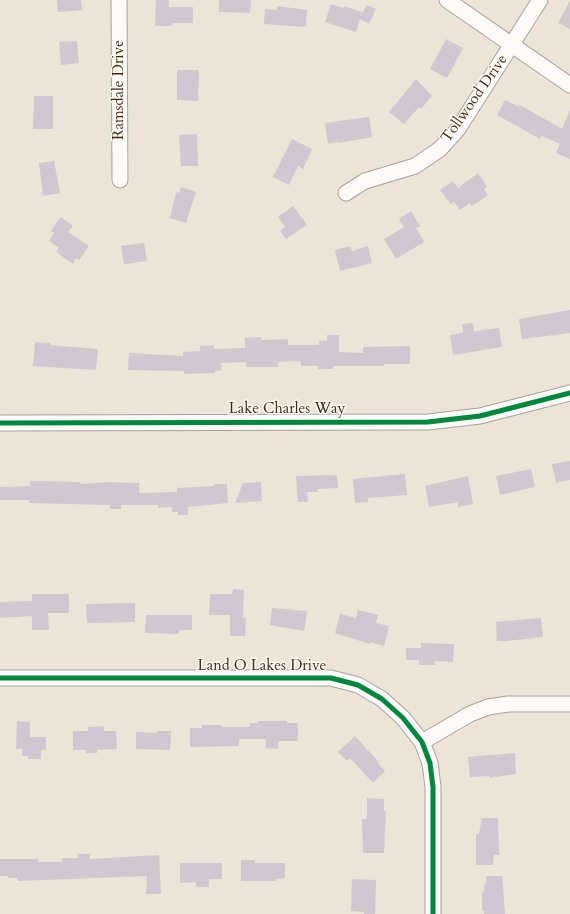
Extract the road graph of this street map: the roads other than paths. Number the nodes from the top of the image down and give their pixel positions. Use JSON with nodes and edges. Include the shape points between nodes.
{"nodes":[{"id":1,"x":119,"y":0,"type":"edge"},
{"id":2,"x":447,"y":0,"type":"edge"},
{"id":3,"x":540,"y":0,"type":"edge"},
{"id":4,"x":512,"y":46,"type":"junction"},
{"id":5,"x":570,"y":85,"type":"edge"},
{"id":6,"x":120,"y":180,"type":"dead end"},
{"id":7,"x":346,"y":194,"type":"dead end"},
{"id":8,"x":570,"y":393,"type":"edge"},
{"id":9,"x":0,"y":423,"type":"edge"},
{"id":10,"x":0,"y":678,"type":"edge"},
{"id":11,"x":570,"y":704,"type":"edge"},
{"id":12,"x":422,"y":742,"type":"junction"},
{"id":13,"x":433,"y":914,"type":"edge"}],
"edges":[{"from":1,"to":6,"type":"street","name":"Ramsdale Drive"},
{"from":2,"to":4,"type":"street"},
{"from":3,"to":4,"type":"street","name":"Tollwood Drive"},
{"from":4,"to":5,"type":"street"},
{"from":4,"to":7,"type":"street","name":"Tollwood Drive","via":[[458,129],[440,149],[415,166],[365,181]]},
{"from":8,"to":9,"type":"street","name":"Lake Charles Way","via":[[480,416],[428,422]]},
{"from":10,"to":12,"type":"street","name":"Land O Lakes Drive","via":[[331,678],[358,686],[382,699],[403,718]]},
{"from":11,"to":12,"type":"street","via":[[508,704],[488,707],[470,714]]},
{"from":12,"to":13,"type":"street","name":"Land O Lakes Drive","via":[[430,763],[433,787]]}]}
